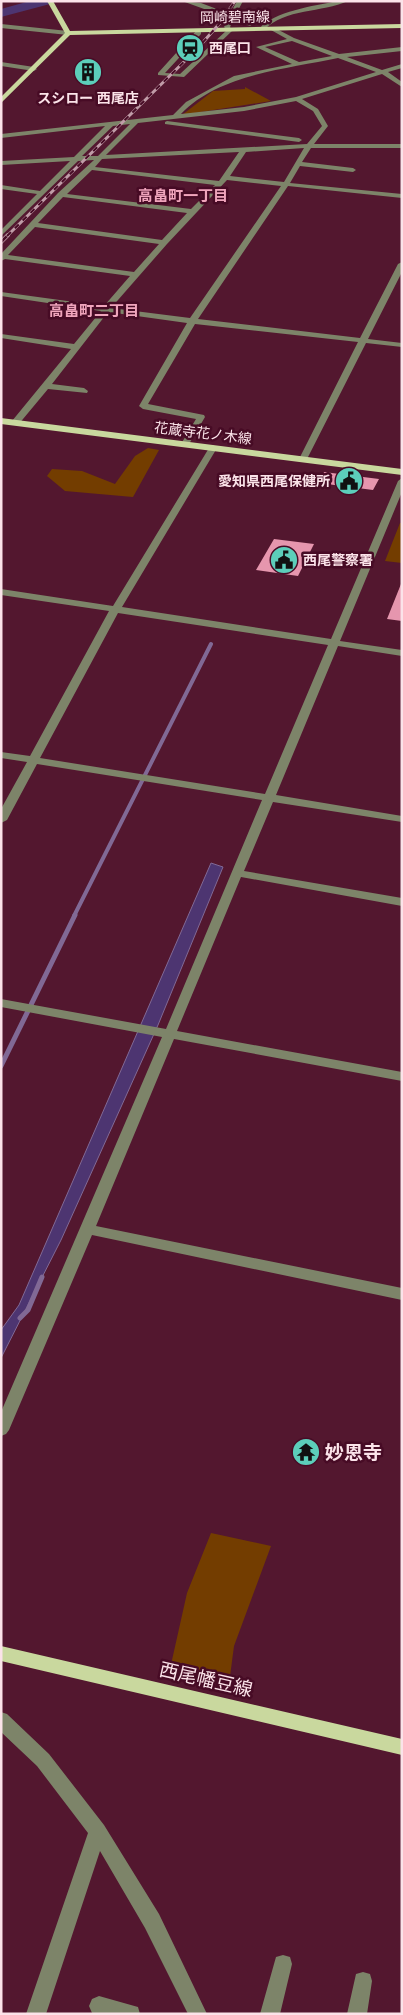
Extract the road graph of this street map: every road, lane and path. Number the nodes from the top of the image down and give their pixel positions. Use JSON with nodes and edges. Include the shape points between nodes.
{"nodes":[{"id":1,"x":50,"y":1,"type":"edge"},
{"id":2,"x":185,"y":1,"type":"edge"},
{"id":3,"x":240,"y":1,"type":"edge"},
{"id":4,"x":345,"y":1,"type":"edge"},
{"id":5,"x":232,"y":16,"type":"junction"},
{"id":6,"x":250,"y":24,"type":"dead end"},
{"id":7,"x":1,"y":26,"type":"edge"},
{"id":8,"x":402,"y":26,"type":"edge"},
{"id":9,"x":262,"y":29,"type":"junction"},
{"id":10,"x":274,"y":29,"type":"junction"},
{"id":11,"x":199,"y":30,"type":"junction"},
{"id":12,"x":230,"y":30,"type":"junction"},
{"id":13,"x":68,"y":33,"type":"junction"},
{"id":14,"x":292,"y":39,"type":"junction"},
{"id":15,"x":402,"y":49,"type":"edge"},
{"id":16,"x":340,"y":56,"type":"junction"},
{"id":17,"x":1,"y":64,"type":"edge"},
{"id":18,"x":297,"y":64,"type":"junction"},
{"id":19,"x":402,"y":66,"type":"edge"},
{"id":20,"x":34,"y":69,"type":"junction"},
{"id":21,"x":382,"y":72,"type":"junction"},
{"id":22,"x":402,"y":85,"type":"edge"},
{"id":23,"x":297,"y":99,"type":"junction"},
{"id":24,"x":1,"y":101,"type":"edge"},
{"id":25,"x":175,"y":117,"type":"junction"},
{"id":26,"x":150,"y":120,"type":"junction"},
{"id":27,"x":135,"y":122,"type":"junction"},
{"id":28,"x":111,"y":124,"type":"junction"},
{"id":29,"x":1,"y":136,"type":"edge"},
{"id":30,"x":311,"y":144,"type":"junction"},
{"id":31,"x":402,"y":146,"type":"edge"},
{"id":32,"x":244,"y":149,"type":"junction"},
{"id":33,"x":102,"y":156,"type":"junction"},
{"id":34,"x":78,"y":158,"type":"junction"},
{"id":35,"x":1,"y":163,"type":"edge"},
{"id":36,"x":298,"y":164,"type":"junction"},
{"id":37,"x":90,"y":168,"type":"junction"},
{"id":38,"x":353,"y":170,"type":"dead end"},
{"id":39,"x":223,"y":180,"type":"junction"},
{"id":40,"x":286,"y":184,"type":"junction"},
{"id":41,"x":1,"y":187,"type":"edge"},
{"id":42,"x":43,"y":192,"type":"junction"},
{"id":43,"x":61,"y":195,"type":"junction"},
{"id":44,"x":402,"y":196,"type":"edge"},
{"id":45,"x":194,"y":212,"type":"junction"},
{"id":46,"x":1,"y":221,"type":"edge"},
{"id":47,"x":12,"y":223,"type":"junction"},
{"id":48,"x":34,"y":225,"type":"junction"},
{"id":49,"x":1,"y":234,"type":"edge"},
{"id":50,"x":164,"y":242,"type":"junction"},
{"id":51,"x":2,"y":258,"type":"edge"},
{"id":52,"x":402,"y":264,"type":"edge"},
{"id":53,"x":137,"y":275,"type":"junction"},
{"id":54,"x":1,"y":294,"type":"edge"},
{"id":55,"x":106,"y":309,"type":"junction"},
{"id":56,"x":193,"y":320,"type":"junction"},
{"id":57,"x":1,"y":336,"type":"edge"},
{"id":58,"x":364,"y":341,"type":"junction"},
{"id":59,"x":402,"y":345,"type":"edge"},
{"id":60,"x":76,"y":347,"type":"junction"},
{"id":61,"x":45,"y":386,"type":"junction"},
{"id":62,"x":84,"y":391,"type":"dead end"},
{"id":63,"x":1,"y":421,"type":"edge"},
{"id":64,"x":15,"y":423,"type":"junction"},
{"id":65,"x":184,"y":444,"type":"junction"},
{"id":66,"x":213,"y":448,"type":"junction"},
{"id":67,"x":303,"y":460,"type":"junction"},
{"id":68,"x":402,"y":472,"type":"edge"},
{"id":69,"x":402,"y":481,"type":"edge"},
{"id":70,"x":1,"y":592,"type":"edge"},
{"id":71,"x":115,"y":610,"type":"junction"},
{"id":72,"x":334,"y":643,"type":"junction"},
{"id":73,"x":402,"y":653,"type":"edge"},
{"id":74,"x":1,"y":754,"type":"edge"},
{"id":75,"x":34,"y":760,"type":"junction"},
{"id":76,"x":269,"y":798,"type":"junction"},
{"id":77,"x":402,"y":818,"type":"edge"},
{"id":78,"x":1,"y":820,"type":"edge"},
{"id":79,"x":238,"y":874,"type":"junction"},
{"id":80,"x":402,"y":902,"type":"edge"},
{"id":81,"x":1,"y":1003,"type":"edge"},
{"id":82,"x":170,"y":1034,"type":"junction"},
{"id":83,"x":402,"y":1077,"type":"edge"},
{"id":84,"x":88,"y":1229,"type":"junction"},
{"id":85,"x":402,"y":1294,"type":"edge"},
{"id":86,"x":1,"y":1430,"type":"edge"},
{"id":87,"x":1,"y":1653,"type":"edge"},
{"id":88,"x":1,"y":1720,"type":"edge"},
{"id":89,"x":402,"y":1747,"type":"edge"},
{"id":90,"x":98,"y":1831,"type":"junction"},
{"id":91,"x":283,"y":1964,"type":"dead end"},
{"id":92,"x":363,"y":1980,"type":"dead end"},
{"id":93,"x":99,"y":2006,"type":"dead end"},
{"id":94,"x":193,"y":2012,"type":"edge"},
{"id":95,"x":36,"y":2014,"type":"edge"},
{"id":96,"x":131,"y":2014,"type":"edge"},
{"id":97,"x":270,"y":2014,"type":"edge"},
{"id":98,"x":357,"y":2014,"type":"edge"}],
"edges":[{"from":1,"to":13,"type":"main road"},
{"from":2,"to":5,"type":"street"},
{"from":3,"to":5,"type":"street"},
{"from":4,"to":9,"type":"street","via":[[286,16]]},
{"from":5,"to":6,"type":"street"},
{"from":5,"to":12,"type":"street","via":[[227,27]]},
{"from":7,"to":13,"type":"street"},
{"from":8,"to":10,"type":"main road","name":"岡崎碧南線"},
{"from":9,"to":10,"type":"main road","name":"岡崎碧南線"},
{"from":9,"to":12,"type":"main road","name":"岡崎碧南線"},
{"from":10,"to":14,"type":"street"},
{"from":11,"to":12,"type":"main road","name":"岡崎碧南線"},
{"from":11,"to":12,"type":"street","via":[[160,74],[182,76]]},
{"from":11,"to":13,"type":"main road","name":"岡崎碧南線"},
{"from":13,"to":20,"type":"main road"},
{"from":14,"to":16,"type":"street"},
{"from":14,"to":18,"type":"street","via":[[259,46]]},
{"from":15,"to":16,"type":"street"},
{"from":16,"to":18,"type":"street"},
{"from":16,"to":21,"type":"street"},
{"from":17,"to":20,"type":"street"},
{"from":18,"to":25,"type":"street","via":[[236,76],[188,103]]},
{"from":19,"to":21,"type":"street"},
{"from":20,"to":24,"type":"main road"},
{"from":21,"to":22,"type":"street"},
{"from":21,"to":23,"type":"street"},
{"from":23,"to":25,"type":"street"},
{"from":23,"to":30,"type":"street","via":[[316,110],[325,126]]},
{"from":25,"to":26,"type":"street"},
{"from":26,"to":27,"type":"street"},
{"from":26,"to":30,"type":"street"},
{"from":27,"to":28,"type":"street"},
{"from":27,"to":33,"type":"street"},
{"from":28,"to":29,"type":"street"},
{"from":28,"to":34,"type":"street"},
{"from":30,"to":31,"type":"street"},
{"from":30,"to":32,"type":"street"},
{"from":30,"to":36,"type":"street"},
{"from":32,"to":33,"type":"street"},
{"from":32,"to":39,"type":"street"},
{"from":33,"to":34,"type":"street"},
{"from":33,"to":37,"type":"street"},
{"from":34,"to":35,"type":"street"},
{"from":34,"to":42,"type":"street"},
{"from":36,"to":38,"type":"street"},
{"from":36,"to":40,"type":"street"},
{"from":37,"to":39,"type":"street"},
{"from":37,"to":43,"type":"street"},
{"from":39,"to":40,"type":"street"},
{"from":39,"to":45,"type":"street"},
{"from":40,"to":44,"type":"street"},
{"from":40,"to":56,"type":"street"},
{"from":41,"to":42,"type":"street"},
{"from":42,"to":47,"type":"street"},
{"from":43,"to":45,"type":"street"},
{"from":43,"to":48,"type":"street"},
{"from":45,"to":50,"type":"street"},
{"from":46,"to":47,"type":"street"},
{"from":47,"to":49,"type":"street"},
{"from":48,"to":50,"type":"street"},
{"from":48,"to":51,"type":"street"},
{"from":50,"to":53,"type":"street"},
{"from":51,"to":53,"type":"street"},
{"from":52,"to":58,"type":"street"},
{"from":53,"to":55,"type":"street"},
{"from":54,"to":55,"type":"street"},
{"from":55,"to":56,"type":"street"},
{"from":55,"to":60,"type":"street"},
{"from":56,"to":58,"type":"street"},
{"from":56,"to":65,"type":"street","via":[[143,406],[201,417]]},
{"from":57,"to":60,"type":"street"},
{"from":58,"to":59,"type":"street"},
{"from":58,"to":67,"type":"street"},
{"from":60,"to":61,"type":"street"},
{"from":61,"to":62,"type":"street"},
{"from":61,"to":64,"type":"street"},
{"from":63,"to":64,"type":"main road","name":"花蔵寺花ノ木線"},
{"from":64,"to":65,"type":"main road","name":"花蔵寺花ノ木線"},
{"from":65,"to":66,"type":"main road","name":"花蔵寺花ノ木線"},
{"from":66,"to":67,"type":"main road","name":"花蔵寺花ノ木線"},
{"from":66,"to":71,"type":"street"},
{"from":67,"to":68,"type":"main road","name":"花蔵寺花ノ木線"},
{"from":69,"to":72,"type":"street"},
{"from":70,"to":71,"type":"street"},
{"from":71,"to":72,"type":"street"},
{"from":71,"to":75,"type":"street"},
{"from":72,"to":73,"type":"street"},
{"from":72,"to":76,"type":"street"},
{"from":74,"to":75,"type":"street"},
{"from":75,"to":76,"type":"street"},
{"from":75,"to":78,"type":"street"},
{"from":76,"to":77,"type":"street"},
{"from":76,"to":79,"type":"street"},
{"from":79,"to":80,"type":"street"},
{"from":79,"to":82,"type":"street"},
{"from":81,"to":82,"type":"street"},
{"from":82,"to":83,"type":"street"},
{"from":82,"to":84,"type":"street"},
{"from":84,"to":85,"type":"street"},
{"from":84,"to":86,"type":"street"},
{"from":87,"to":89,"type":"main road","name":"西尾幡豆線"},
{"from":88,"to":90,"type":"street","via":[[43,1760]]},
{"from":90,"to":94,"type":"street","via":[[152,1921]]},
{"from":90,"to":95,"type":"street"},
{"from":91,"to":97,"type":"street"},
{"from":92,"to":98,"type":"street"},
{"from":93,"to":96,"type":"street"}]}
